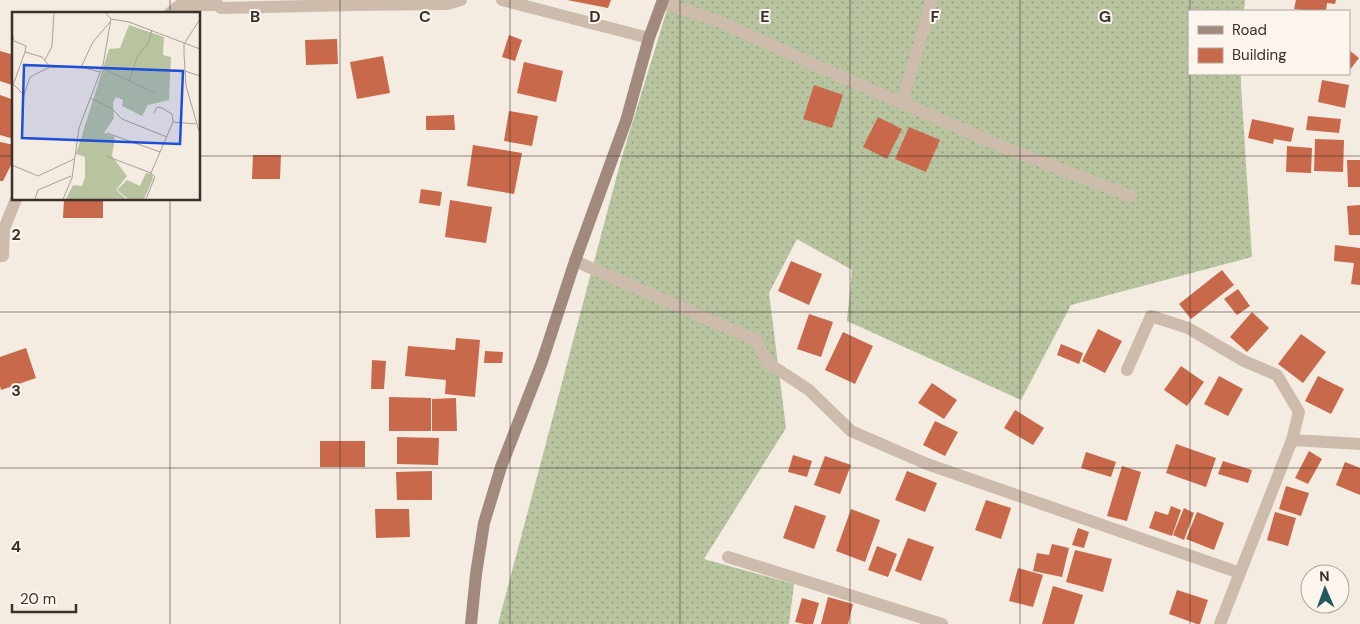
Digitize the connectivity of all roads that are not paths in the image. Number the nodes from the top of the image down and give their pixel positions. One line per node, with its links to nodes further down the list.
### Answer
1 (461, 0): 5 (street)
2 (502, 0): 7 (street)
3 (932, 0): 8 (street)
4 (662, 1): 7 (street); 8 (street)
5 (215, 2): 6 (street)
6 (171, 12)
7 (648, 38): 12 (street)
8 (902, 103): 9 (street)
9 (1131, 196)
10 (16, 200): 11 (street)
11 (0, 256)
12 (575, 261): 17 (street); 18 (street)
13 (1127, 370): 14 (street)
14 (1292, 440): 15 (street); 17 (street)
15 (1360, 444)
16 (728, 557): 19 (street)
17 (1240, 573): 20 (street)
18 (471, 624)
19 (942, 624)
20 (1220, 624)

